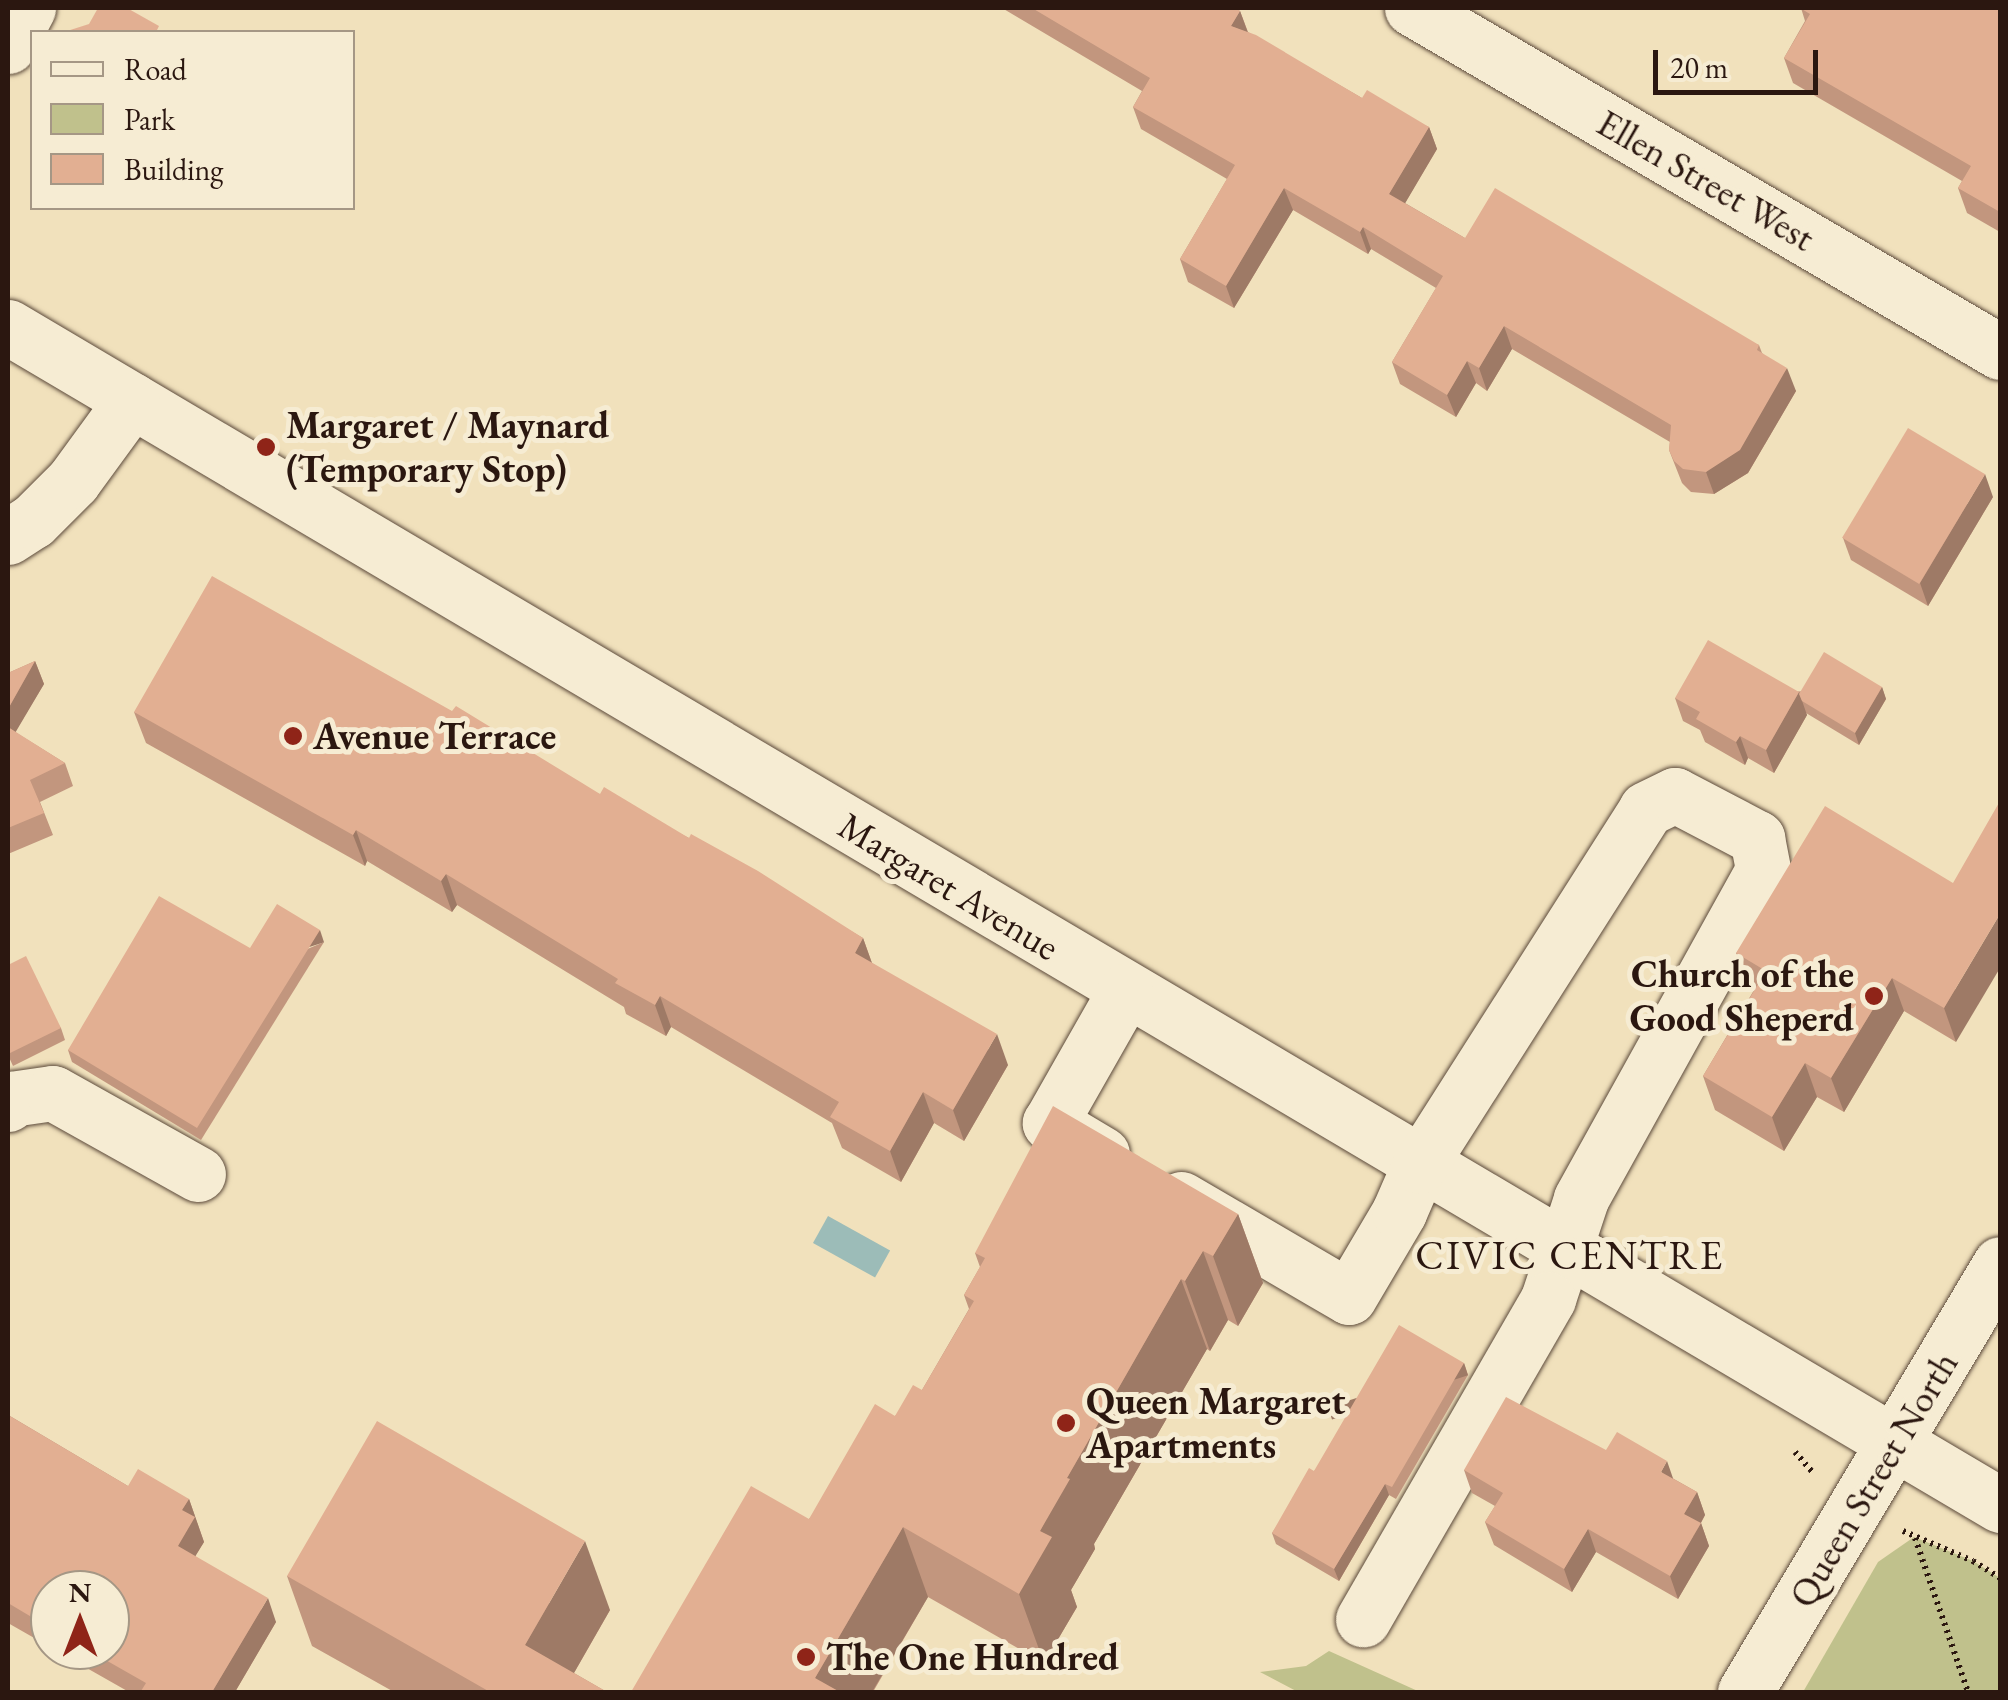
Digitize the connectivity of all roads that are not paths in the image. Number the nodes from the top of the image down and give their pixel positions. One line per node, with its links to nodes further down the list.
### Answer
1 (28, 8): 3 (street)
2 (1412, 8): 5 (street, Ellen Street West)
3 (8, 46)
4 (8, 327): 6 (street, Margaret Avenue)
5 (1999, 349)
6 (132, 400): 7 (street); 8 (street, Margaret Avenue)
7 (8, 537)
8 (1125, 991): 10 (street, Margaret Avenue); 10 (street)
9 (8, 1104): 11 (street)
10 (1420, 1166): 12 (street, Margaret Avenue); 12 (street)
11 (198, 1174)
12 (1562, 1247): 14 (street, Margaret Avenue); 16 (street)
13 (2000, 1264): 14 (street, Queen Street North)
14 (1892, 1444): 15 (street, Margaret Avenue); 17 (street, Queen Street North)
15 (2000, 1505)
16 (1363, 1618)
17 (1744, 1692)

